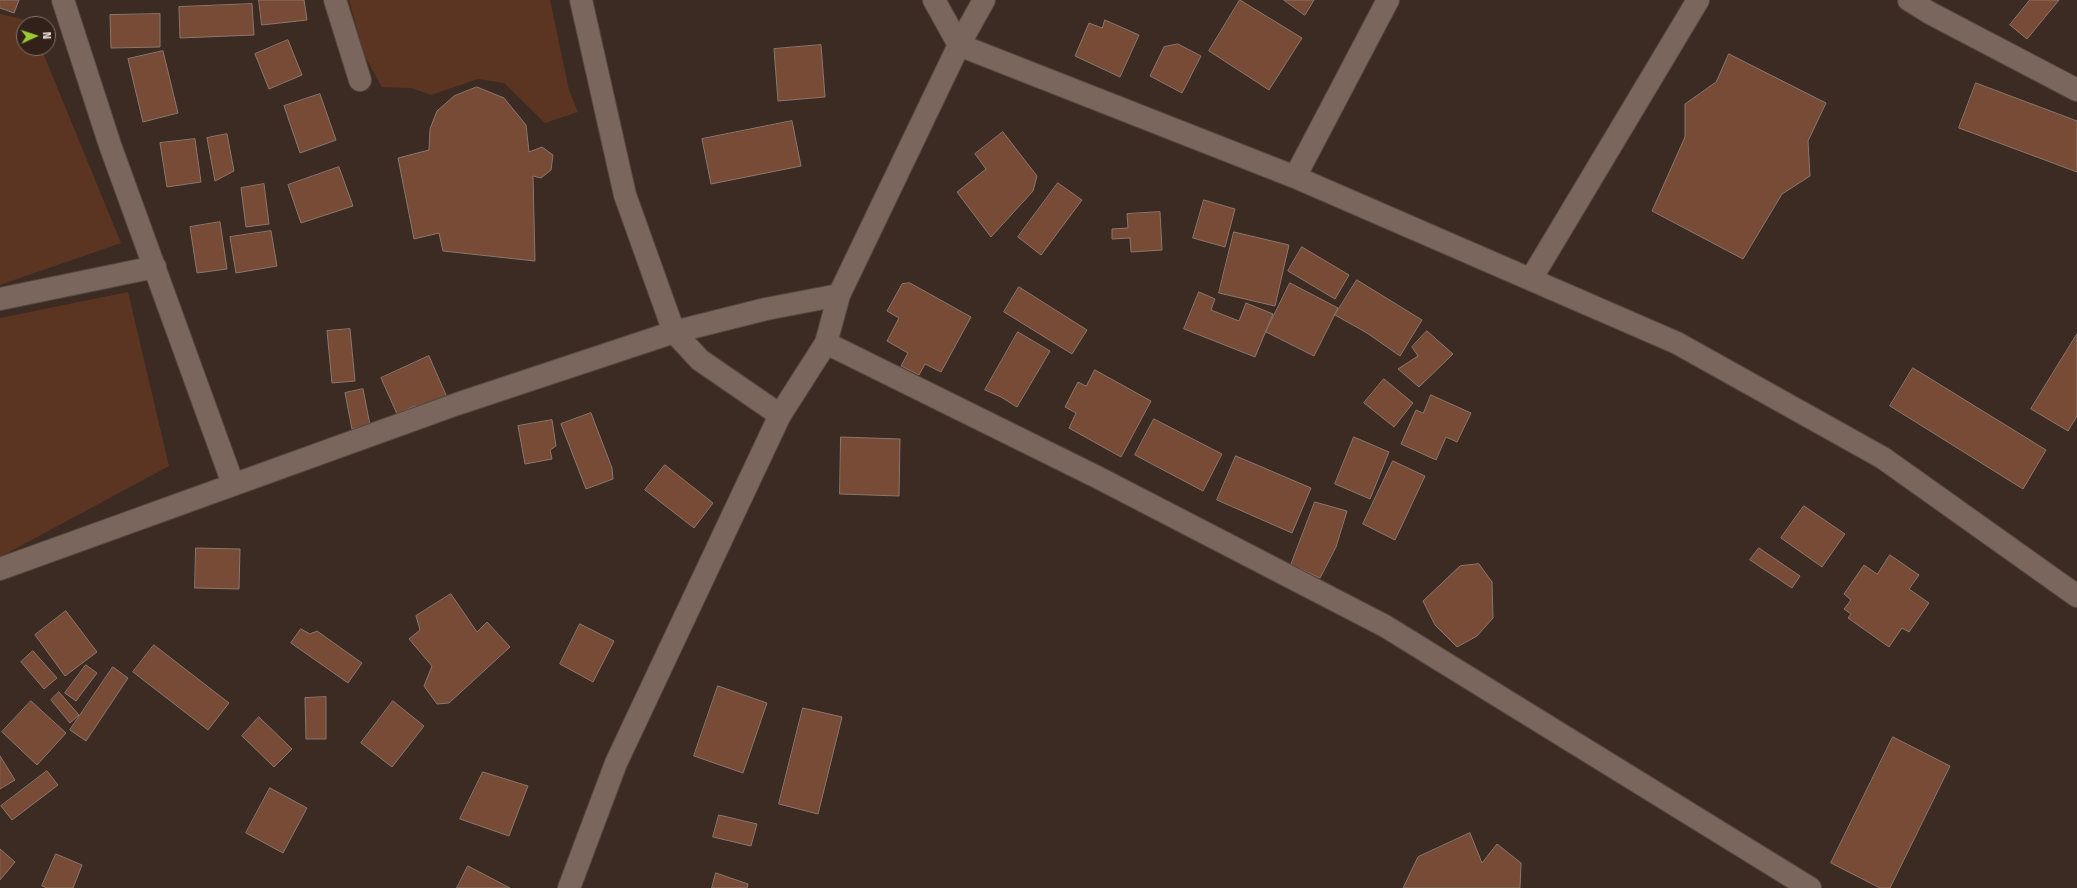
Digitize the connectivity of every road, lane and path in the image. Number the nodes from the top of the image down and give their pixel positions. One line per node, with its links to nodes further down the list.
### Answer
1 (64, 0): 13 (street)
2 (335, 0): 10 (street)
3 (581, 0): 17 (street)
4 (934, 0): 9 (street)
5 (984, 0): 9 (street)
6 (1388, 0): 12 (street)
7 (1698, 0): 14 (street)
8 (1909, 0): 11 (street)
9 (959, 45): 12 (street); 15 (street)
10 (360, 80)
11 (2077, 90)
12 (1295, 178): 14 (street)
13 (155, 267): 16 (street); 20 (street)
14 (1531, 279): 22 (street)
15 (839, 295): 17 (street); 18 (street)
16 (0, 299)
17 (674, 332): 19 (street); 20 (street)
18 (826, 343): 19 (street); 24 (street)
19 (780, 415): 23 (street)
20 (233, 484): 21 (street)
21 (0, 569)
22 (2077, 596)
23 (569, 888)
24 (1810, 888)

